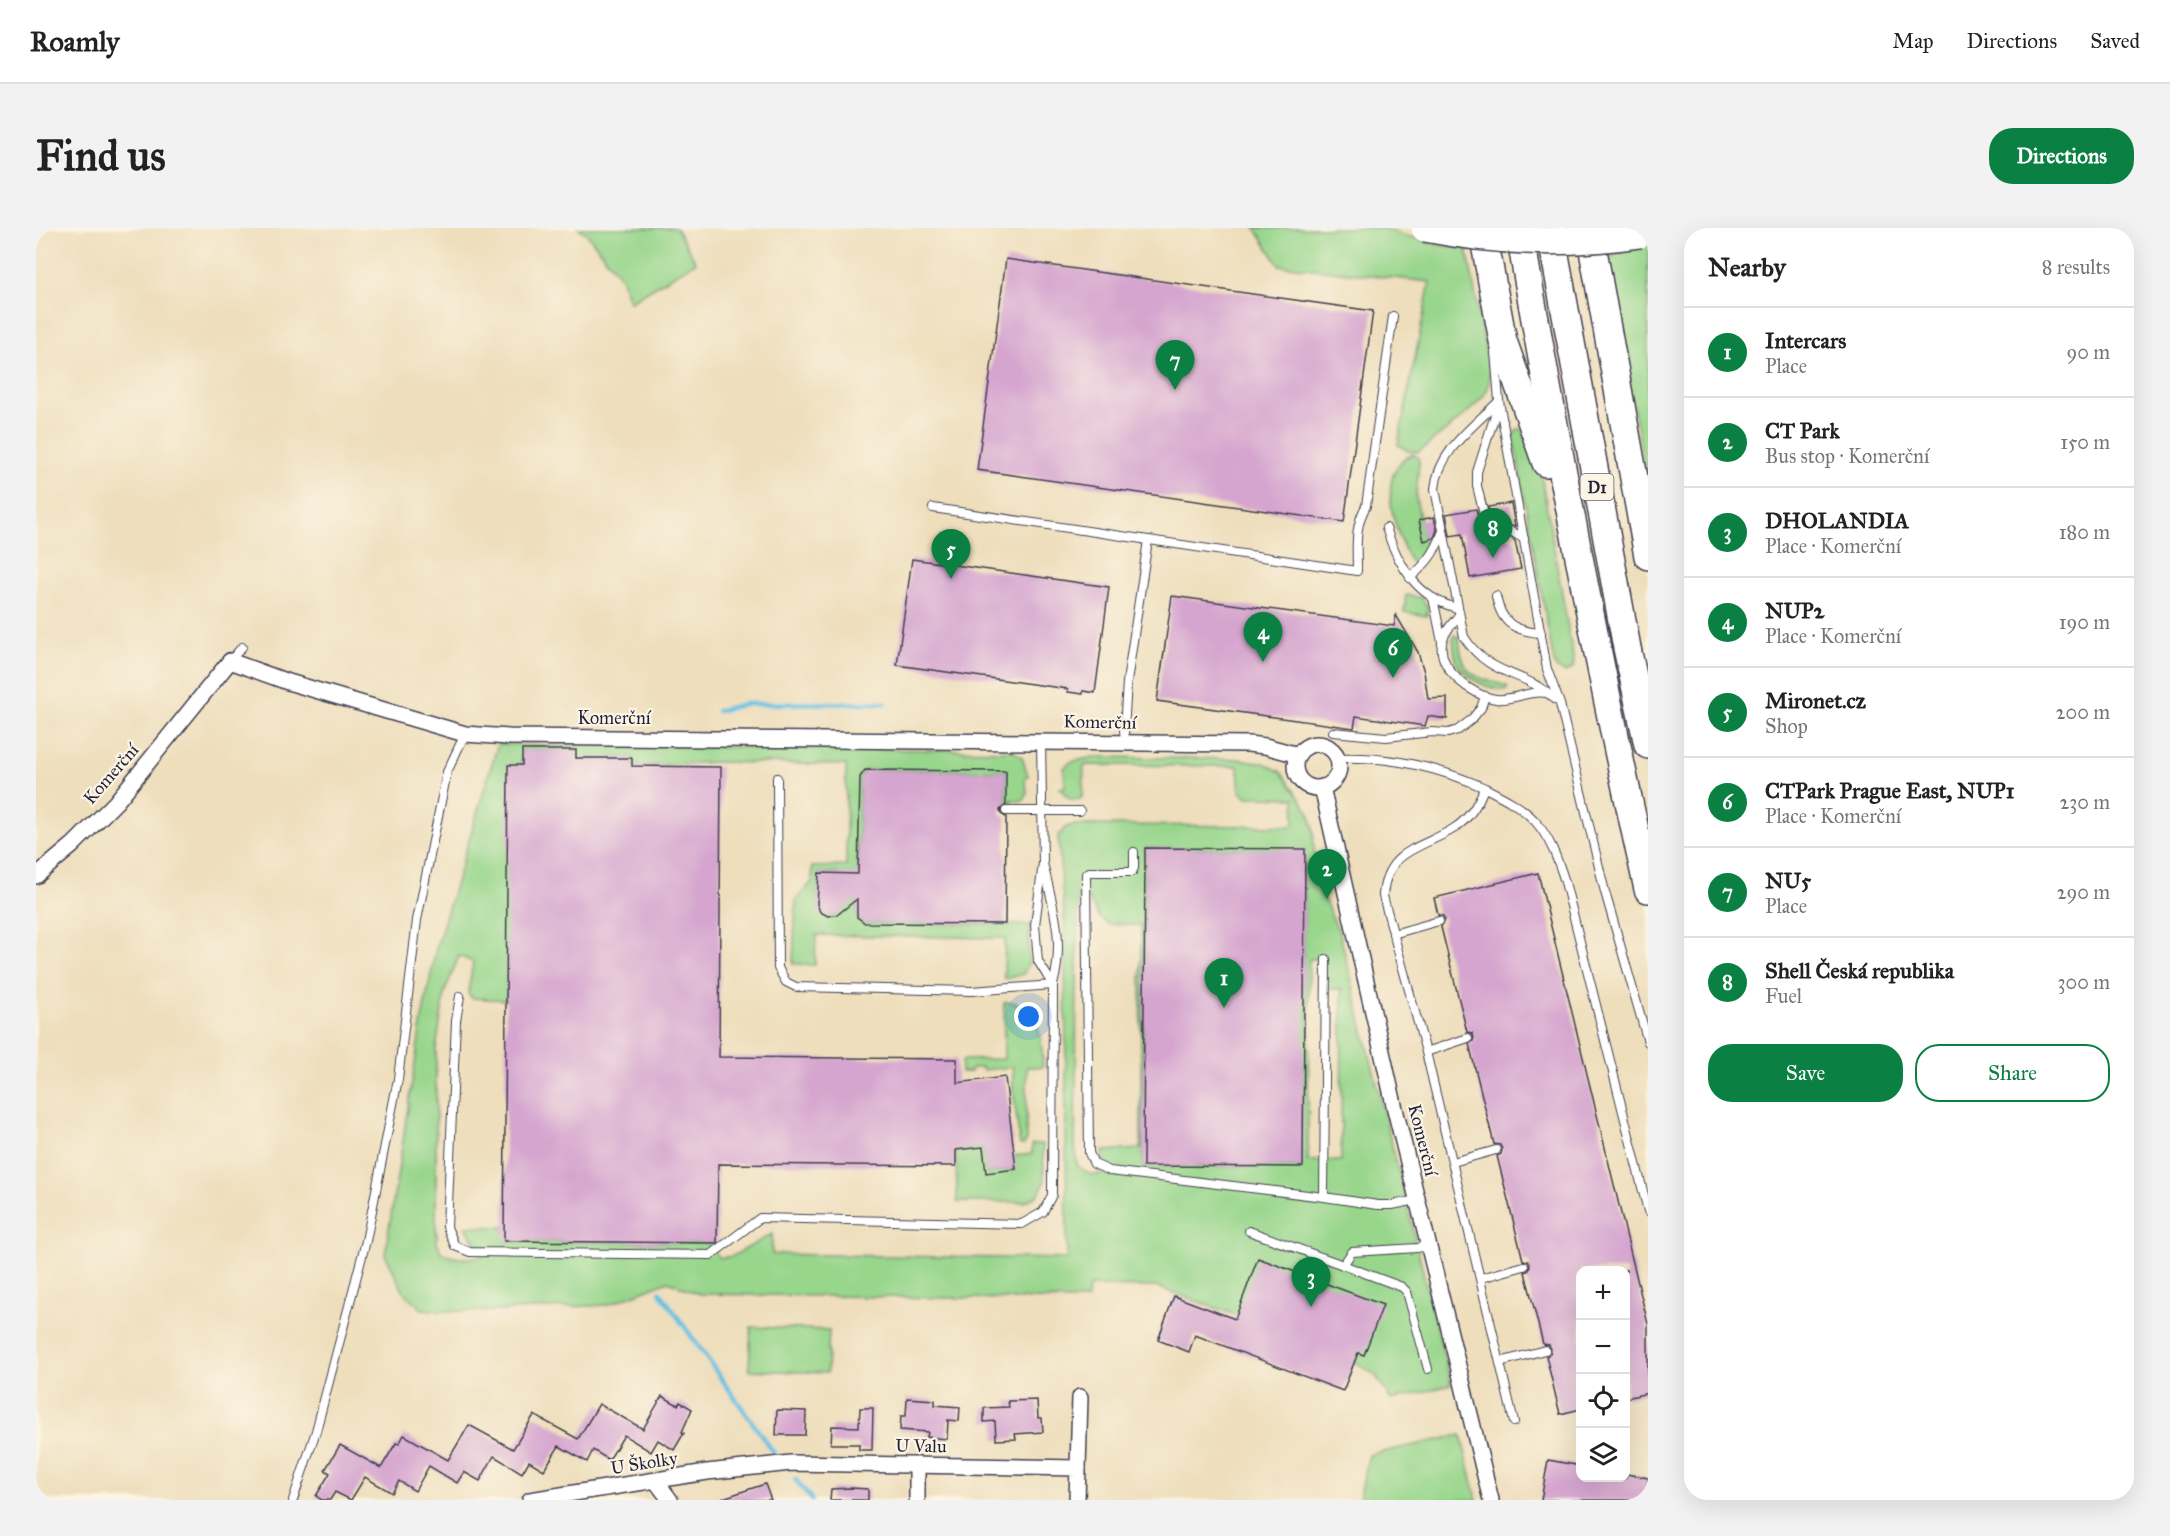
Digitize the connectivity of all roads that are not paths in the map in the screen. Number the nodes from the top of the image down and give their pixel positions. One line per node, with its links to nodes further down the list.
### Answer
1 (1424, 228): 6 (highway, bridge)
2 (1482, 228): 7 (highway)
3 (1518, 228): 16 (highway, D1)
4 (1550, 228): 32 (highway, D1)
5 (1589, 228): 15 (highway)
6 (1644, 233)
7 (1490, 273): 9 (lane); 16 (highway)
8 (1393, 316): 14 (lane)
9 (1499, 401): 12 (lane); 13 (lane); 13 (lane)
10 (933, 508): 14 (lane)
11 (1386, 528): 17 (lane)
12 (1443, 531): 17 (lane); 20 (lane)
13 (1524, 539): 21 (lane)
14 (1148, 540): 31 (lane)
15 (1648, 556)
16 (1579, 557): 44 (highway, D1)
17 (1410, 578): 19 (lane)
18 (1496, 596): 21 (lane)
19 (1433, 598): 20 (lane); 22 (lane)
20 (1458, 611): 22 (lane); 25 (lane)
21 (1541, 633): 27 (lane)
22 (1442, 642): 26 (lane)
23 (242, 647): 24 (lane)
24 (230, 661): 29 (street, Komerční); 43 (street, Komerční)
25 (1550, 694): 26 (lane); 27 (lane)
26 (1485, 696): 28 (lane)
27 (1560, 704): 51 (lane)
28 (1333, 732)
29 (465, 734): 30 (street, Komerční); 72 (lane)
30 (1041, 741): 31 (street, Komerční); 38 (lane)
31 (1125, 742): 33 (street, Komerční)
32 (1648, 745)
33 (1298, 755): 34 (street); 36 (street)
34 (1338, 758): 36 (street); 37 (lane)
35 (777, 778): 48 (lane)
36 (1322, 788): 56 (street, Komerční)
37 (1484, 788): 46 (lane); 57 (lane)
38 (1043, 810): 39 (lane); 40 (lane); 42 (lane)
39 (1006, 811)
40 (1080, 811)
41 (1134, 852): 55 (lane)
42 (1042, 863): 48 (lane); 48 (lane)
43 (36, 876)
44 (1648, 889)
45 (1439, 921): 46 (lane)
46 (1393, 934): 52 (lane)
47 (1326, 959): 55 (lane)
48 (1053, 985): 49 (lane)
49 (460, 996)
50 (1468, 1038): 52 (lane)
51 (1648, 1042)
52 (1426, 1052): 54 (lane)
53 (1496, 1150): 54 (lane)
54 (1453, 1162): 62 (lane)
55 (1324, 1197): 56 (lane)
56 (1417, 1200): 59 (street, Komerční)
57 (1648, 1211)
58 (1250, 1231): 60 (lane)
59 (1429, 1245): 60 (lane); 77 (street, Komerční)
60 (1343, 1264): 65 (lane)
61 (1524, 1266): 62 (lane)
62 (1481, 1278): 64 (lane)
63 (1545, 1350): 64 (lane)
64 (1500, 1362): 67 (lane)
65 (1428, 1369)
66 (1080, 1397): 70 (street)
67 (1514, 1422)
68 (764, 1465): 69 (street, U Valu); 71 (street, U Školky)
69 (917, 1465): 70 (street, U Valu); 75 (street)
70 (1078, 1468): 76 (street)
71 (656, 1481): 73 (street, U Školky); 74 (street)
72 (293, 1500)
73 (530, 1500)
74 (670, 1500)
75 (917, 1500)
76 (1077, 1500)
77 (1491, 1500)

